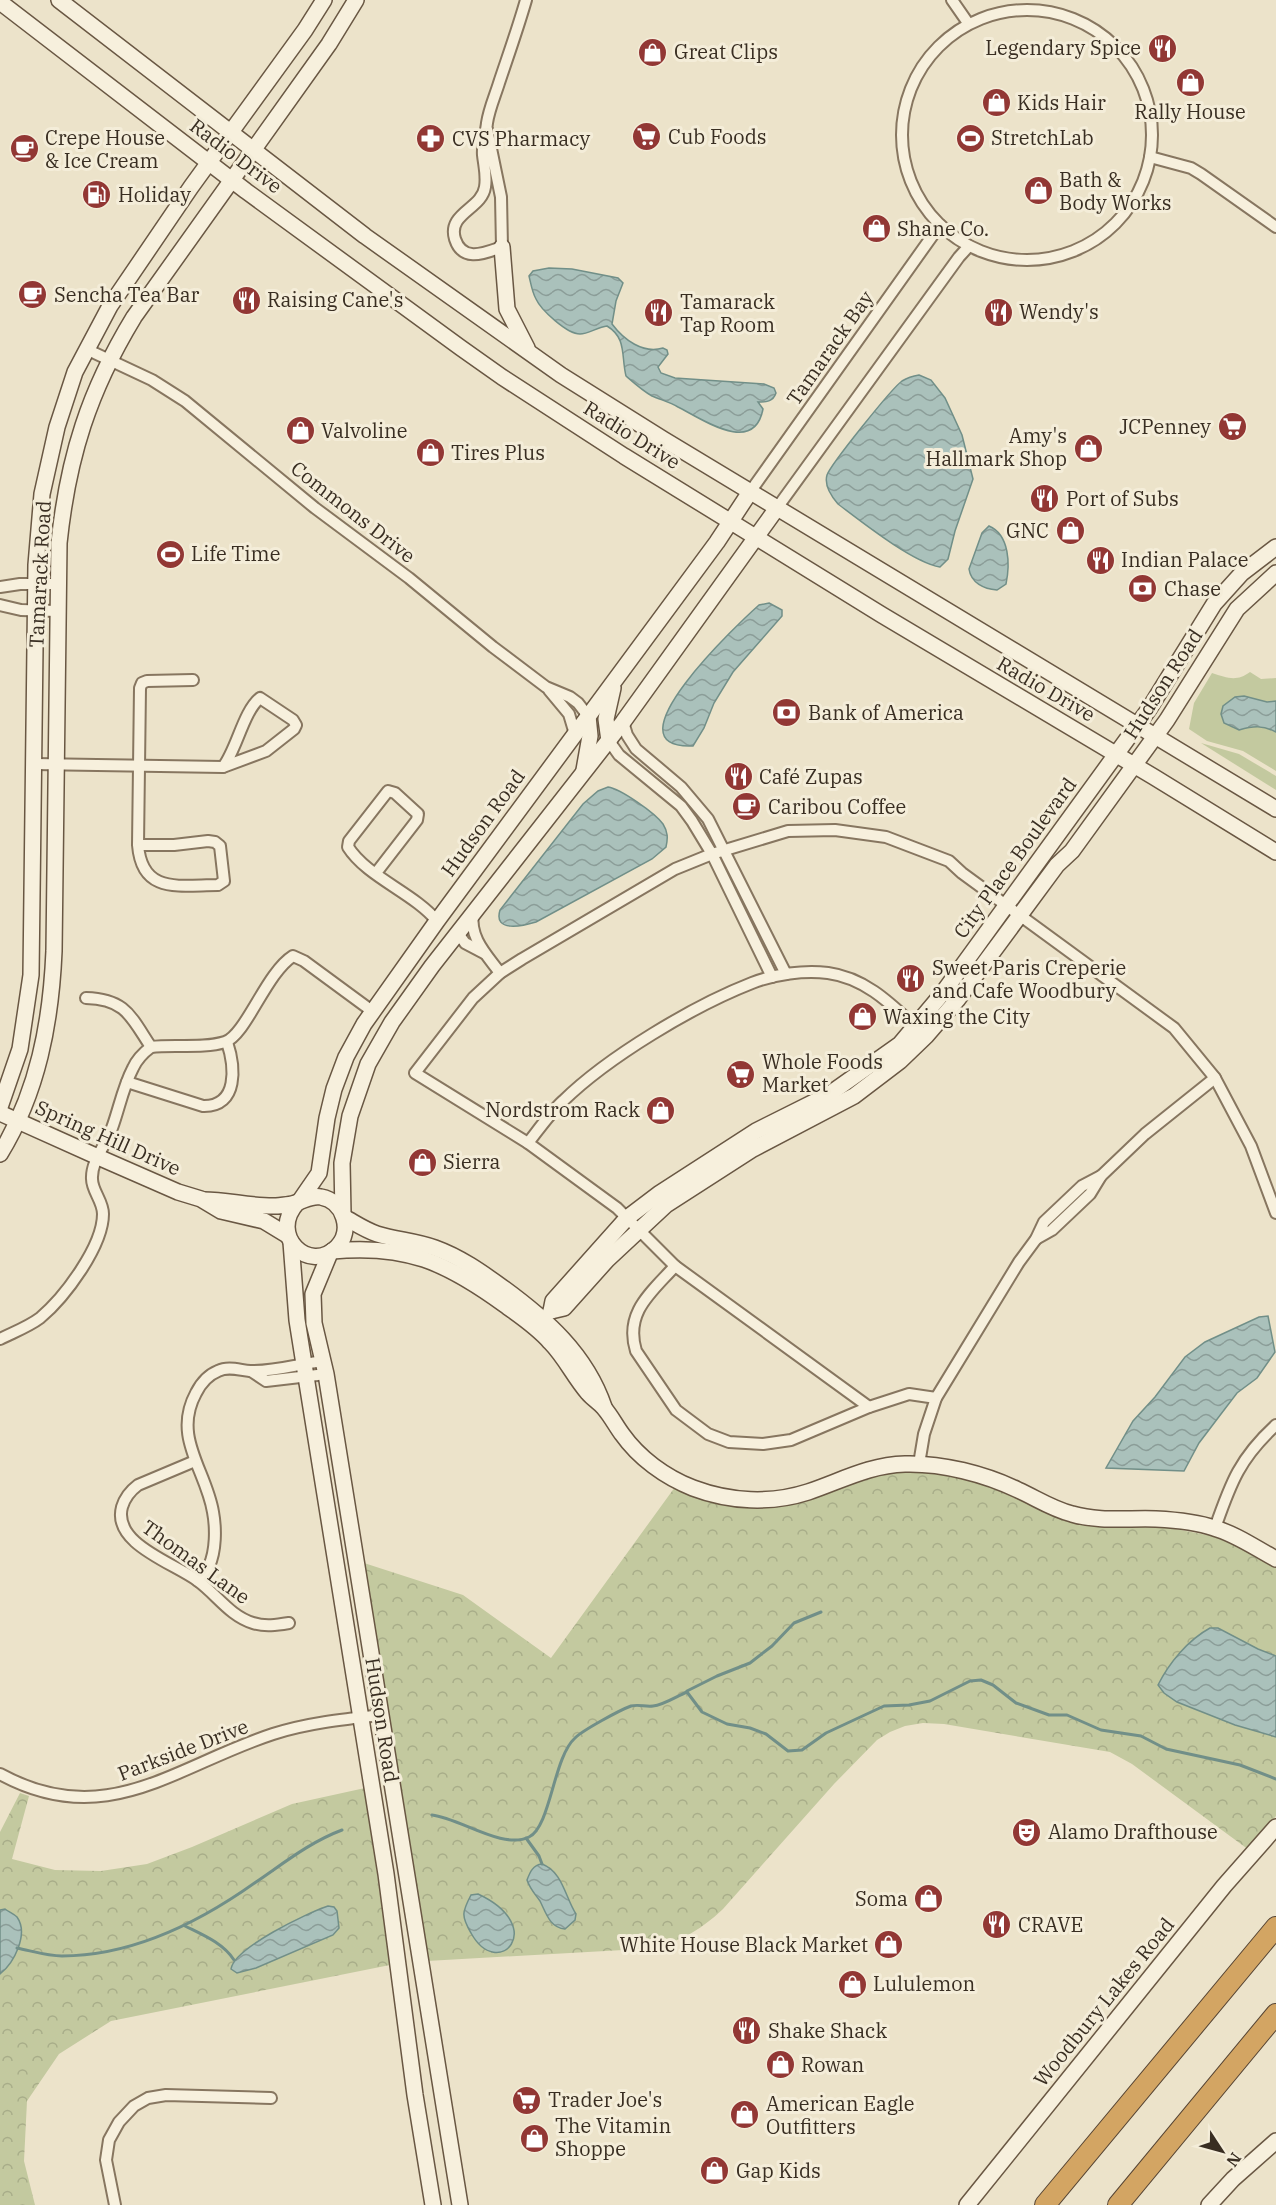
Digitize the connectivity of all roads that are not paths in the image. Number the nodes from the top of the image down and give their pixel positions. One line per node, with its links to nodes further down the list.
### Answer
1 (59, 0): 9 (street, Radio Drive)
2 (324, 0): 9 (street, Tamarack Road)
3 (356, 0): 10 (street, Tamarack Road)
4 (526, 0): 8 (street)
5 (952, 0): 7 (street)
6 (0, 2): 12 (street, Radio Drive)
7 (968, 23): 11 (street); 14 (street)
8 (487, 129): 17 (street); 17 (street)
9 (230, 132): 10 (street, Radio Drive); 12 (street, Tamarack Road)
10 (253, 150): 13 (street, Tamarack Road); 19 (street, Radio Drive)
11 (1150, 157): 15 (street); 16 (street)
12 (208, 162): 13 (street, Radio Drive); 18 (street, Tamarack Road)
13 (231, 179): 20 (street, Tamarack Road); 23 (street, Radio Drive)
14 (940, 225): 16 (street); 21 (street, Tamarack Bay)
15 (1276, 227)
16 (969, 246): 22 (street)
17 (502, 247): 19 (street)
18 (86, 349): 20 (street, Commons Drive); 27 (street, Tamarack Road)
19 (530, 354): 21 (street, Radio Drive)
20 (110, 360): 28 (street, Tamarack Road); 35 (street, Commons Drive)
21 (750, 492): 22 (street, Radio Drive); 23 (street, Hudson Road)
22 (777, 508): 24 (street); 38 (street, Radio Drive)
23 (730, 522): 24 (street, Radio Drive); 33 (street, Hudson Road)
24 (756, 538): 37 (street); 42 (street, Radio Drive)
25 (1276, 547): 38 (street, Hudson Road)
26 (1276, 573): 40 (street, Hudson Road)
27 (35, 583): 28 (street); 29 (street); 31 (street, Tamarack Road)
28 (57, 584): 32 (street, Tamarack Road)
29 (0, 588)
30 (0, 605): 31 (street)
31 (36, 610): 32 (street); 43 (street, Tamarack Road)
32 (57, 611): 44 (street, Tamarack Road)
33 (616, 679): 36 (street, Hudson Road); 41 (street)
34 (193, 680): 45 (street)
35 (546, 687): 36 (street, Commons Drive); 39 (street)
36 (588, 716): 39 (street, Hudson Road); 48 (street)
37 (623, 722): 41 (street); 51 (street)
38 (1138, 724): 40 (street, Radio Drive); 42 (street, Hudson Road)
39 (575, 734): 55 (street, Hudson Road)
40 (1156, 735): 46 (street, Hudson Road); 49 (street, Radio Drive)
41 (609, 741): 48 (street); 53 (street)
42 (1116, 754): 46 (street, Radio Drive); 56 (street, City Place Boulevard)
43 (34, 764): 44 (street); 73 (street, Tamarack Road)
44 (56, 765): 45 (street); 75 (street, Tamarack Road)
45 (139, 765): 47 (street); 50 (street)
46 (1135, 765): 52 (street, Radio Drive); 58 (street, City Place Boulevard)
47 (223, 767): 47 (street)
48 (583, 773): 57 (street)
49 (1276, 809)
50 (138, 845): 50 (street)
51 (724, 850): 53 (street); 56 (street); 64 (street)
52 (1276, 852)
53 (712, 854): 63 (street); 65 (street)
54 (376, 873): 54 (street); 59 (street)
55 (462, 887): 59 (street, Hudson Road); 60 (street)
56 (1007, 905): 58 (street); 68 (street, City Place Boulevard)
57 (473, 912): 60 (street); 61 (street)
58 (1020, 915): 68 (street, City Place Boulevard); 71 (street)
59 (437, 921): 62 (street); 67 (street, Hudson Road)
60 (458, 933): 61 (street); 62 (street)
61 (484, 953): 63 (street)
62 (432, 966): 82 (street)
63 (500, 974): 76 (street)
64 (786, 974): 65 (street); 68 (street)
65 (772, 977): 76 (street)
66 (86, 998): 70 (street)
67 (372, 1011): 69 (street); 80 (street, Hudson Road)
68 (921, 1032): 83 (street, City Place Boulevard); 84 (street, City Place Boulevard)
69 (227, 1042): 70 (street); 72 (street)
70 (151, 1047): 72 (street)
71 (1215, 1078): 81 (street); 92 (street)
72 (127, 1082): 78 (street)
73 (0, 1107)
74 (0, 1113): 75 (street, Spring Hill Drive)
75 (17, 1121): 77 (street, Tamarack Road); 78 (street, Spring Hill Drive)
76 (528, 1143): 83 (street)
77 (0, 1154)
78 (98, 1157): 79 (street, Spring Hill Drive); 89 (street)
79 (201, 1199): 80 (street, Spring Hill Drive); 85 (street, Spring Hill Drive)
80 (298, 1202): 82 (street); 85 (street)
81 (1276, 1213)
82 (344, 1215): 86 (street); 88 (street)
83 (627, 1218): 84 (street); 88 (street, City Place Boulevard)
84 (638, 1230): 87 (street); 88 (street, City Place Boulevard)
85 (289, 1239): 86 (street); 91 (street, Hudson Road)
86 (331, 1252): 88 (street); 90 (street, Hudson Road)
87 (675, 1266): 93 (street); 93 (street)
88 (544, 1320): 96 (street)
89 (0, 1339)
90 (324, 1367): 91 (street); 101 (street, Hudson Road)
91 (305, 1371): 95 (street); 102 (street, Hudson Road)
92 (936, 1398): 93 (street); 96 (street)
93 (868, 1407)
94 (1276, 1425): 97 (street)
95 (195, 1461): 99 (street); 99 (street, Thomas Lane)
96 (919, 1464): 97 (street)
97 (1215, 1528): 98 (street)
98 (1276, 1559)
99 (198, 1581): 100 (street, Thomas Lane)
100 (289, 1623)
101 (381, 1715): 102 (street, Parkside Drive); 113 (street, Hudson Road)
102 (361, 1717): 103 (street, Parkside Drive); 112 (street, Hudson Road)
103 (0, 1774)
104 (1276, 1827): 114 (street, Woodbury Lakes Road)
105 (1273, 1930): 115 (highway)
106 (1276, 2014): 108 (highway)
107 (1276, 2023): 108 (highway)
108 (1232, 2067): 116 (highway)
109 (271, 2098): 111 (street)
110 (1276, 2141): 117 (street)
111 (115, 2205)
112 (433, 2205)
113 (460, 2205)
114 (968, 2205)
115 (1045, 2205)
116 (1118, 2205)
117 (1209, 2205)

